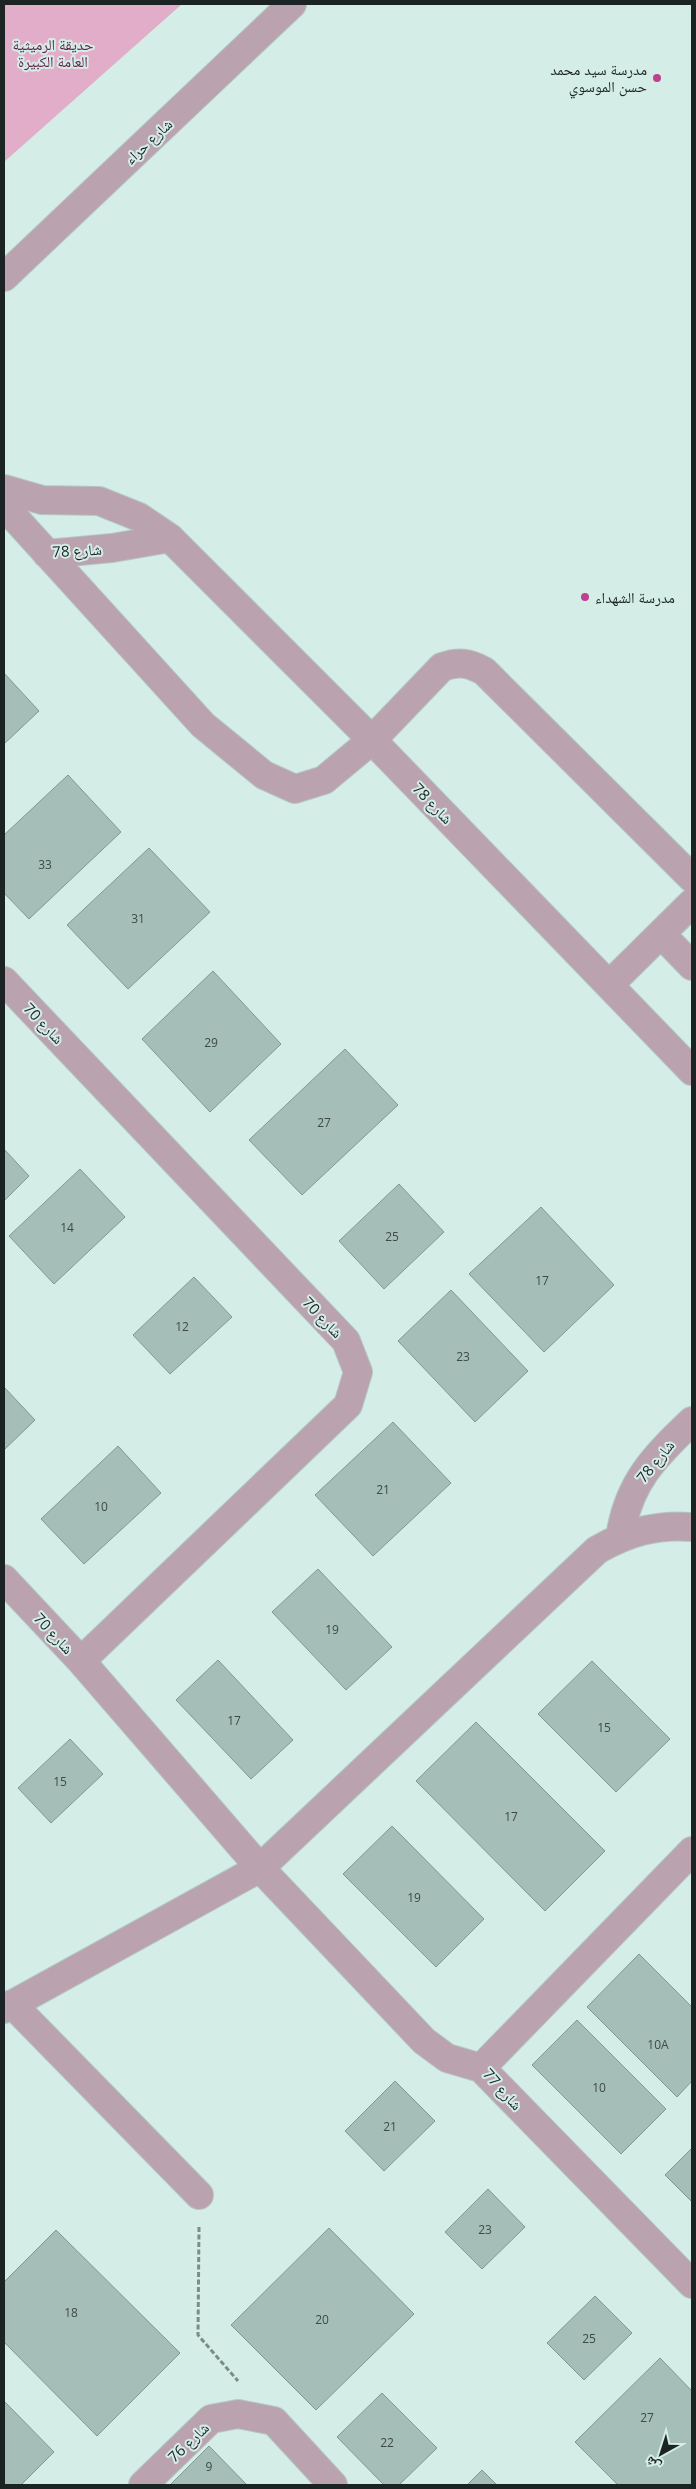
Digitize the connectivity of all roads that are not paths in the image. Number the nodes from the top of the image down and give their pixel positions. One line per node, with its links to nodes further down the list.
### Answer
1 (292, 4): 2 (street, شارع حراء)
2 (4, 277)
3 (4, 489): 5 (street, شارع 78)
4 (4, 506): 6 (street, شارع 78)
5 (170, 538): 6 (street, شارع 78); 7 (street, شارع 78)
6 (47, 554): 7 (street)
7 (372, 740): 8 (street); 13 (street, شارع 78)
8 (692, 878)
9 (692, 903): 10 (street)
10 (661, 934): 11 (street); 13 (street)
11 (692, 966)
12 (4, 980): 19 (street, شارع 70)
13 (609, 985): 14 (street, شارع 78)
14 (692, 1071)
15 (692, 1421): 17 (street, شارع 78)
16 (692, 1527): 17 (street)
17 (620, 1537): 21 (street)
18 (4, 1579): 19 (street, شارع 70)
19 (81, 1661): 21 (street)
20 (692, 1851): 23 (street, شارع 77)
21 (260, 1868): 22 (street); 23 (street)
22 (8, 2007): 24 (street)
23 (480, 2068): 25 (street, شارع 77)
24 (199, 2195)
25 (692, 2284)
26 (143, 2485): 27 (street, شارع 76)
27 (333, 2485)

